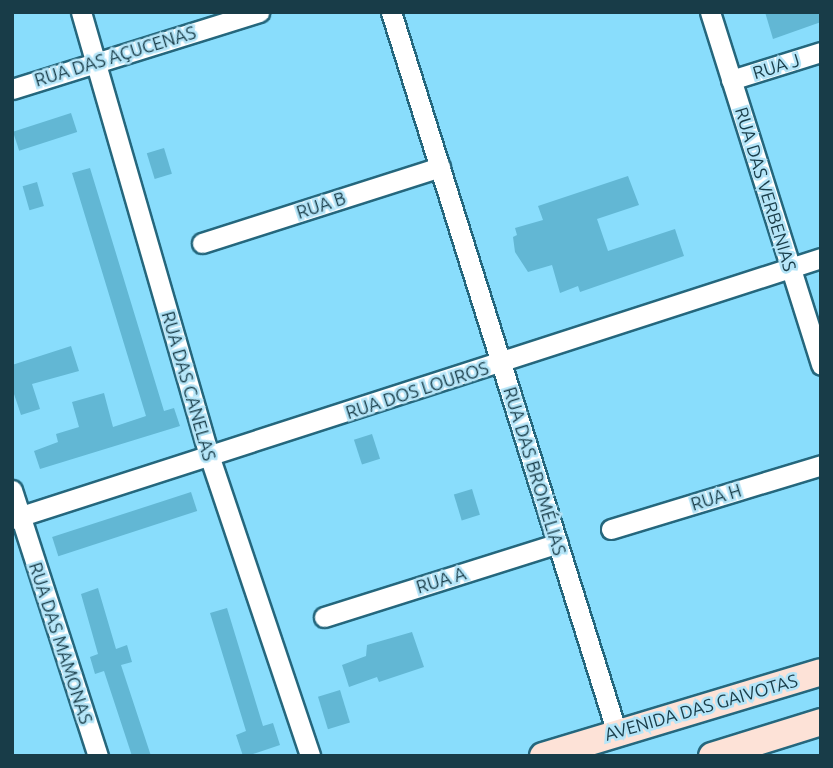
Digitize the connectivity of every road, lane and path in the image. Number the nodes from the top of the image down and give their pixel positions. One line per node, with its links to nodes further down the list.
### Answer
1 (81, 12): 6 (street, RUA DAS CANELAS)
2 (259, 12): 6 (street, RUA DAS AÇUCENAS)
3 (391, 12): 9 (street, RUA DAS BROMÉLIAS)
4 (710, 12): 7 (street, RUA DAS VERBENIAS)
5 (821, 52): 7 (street, RUA J)
6 (95, 60): 8 (street, RUA DAS AÇUCENAS); 15 (street, RUA DAS CANELAS)
7 (731, 80): 12 (street, RUA DAS VERBENIAS)
8 (12, 89)
9 (440, 167): 10 (street, RUA B); 13 (street, RUA DAS BROMÉLIAS)
10 (202, 243)
11 (821, 257): 12 (street, RUA DOS LOUROS)
12 (790, 267): 13 (street, RUA DOS LOUROS); 14 (street, RUA DAS VERBENIAS)
13 (501, 363): 15 (street, RUA DOS LOUROS); 20 (street, RUA DAS BROMÉLIAS)
14 (821, 365)
15 (210, 458): 18 (street, RUA DOS LOUROS); 26 (street, RUA DAS CANELAS)
16 (821, 465): 19 (street, RUA H)
17 (12, 490): 18 (street, RUA DAS MAMONAS)
18 (16, 518): 25 (street, RUA DAS MAMONAS)
19 (611, 529)
20 (558, 543): 21 (street, RUA A); 24 (street, RUA DAS BROMÉLIAS)
21 (324, 617)
22 (821, 672): 24 (street, AVENIDA DAS GAIVOTAS)
23 (821, 722): 28 (street)
24 (616, 730): 27 (street, AVENIDA DAS GAIVOTAS)
25 (98, 756)
26 (310, 756)
27 (542, 756)
28 (712, 756)

